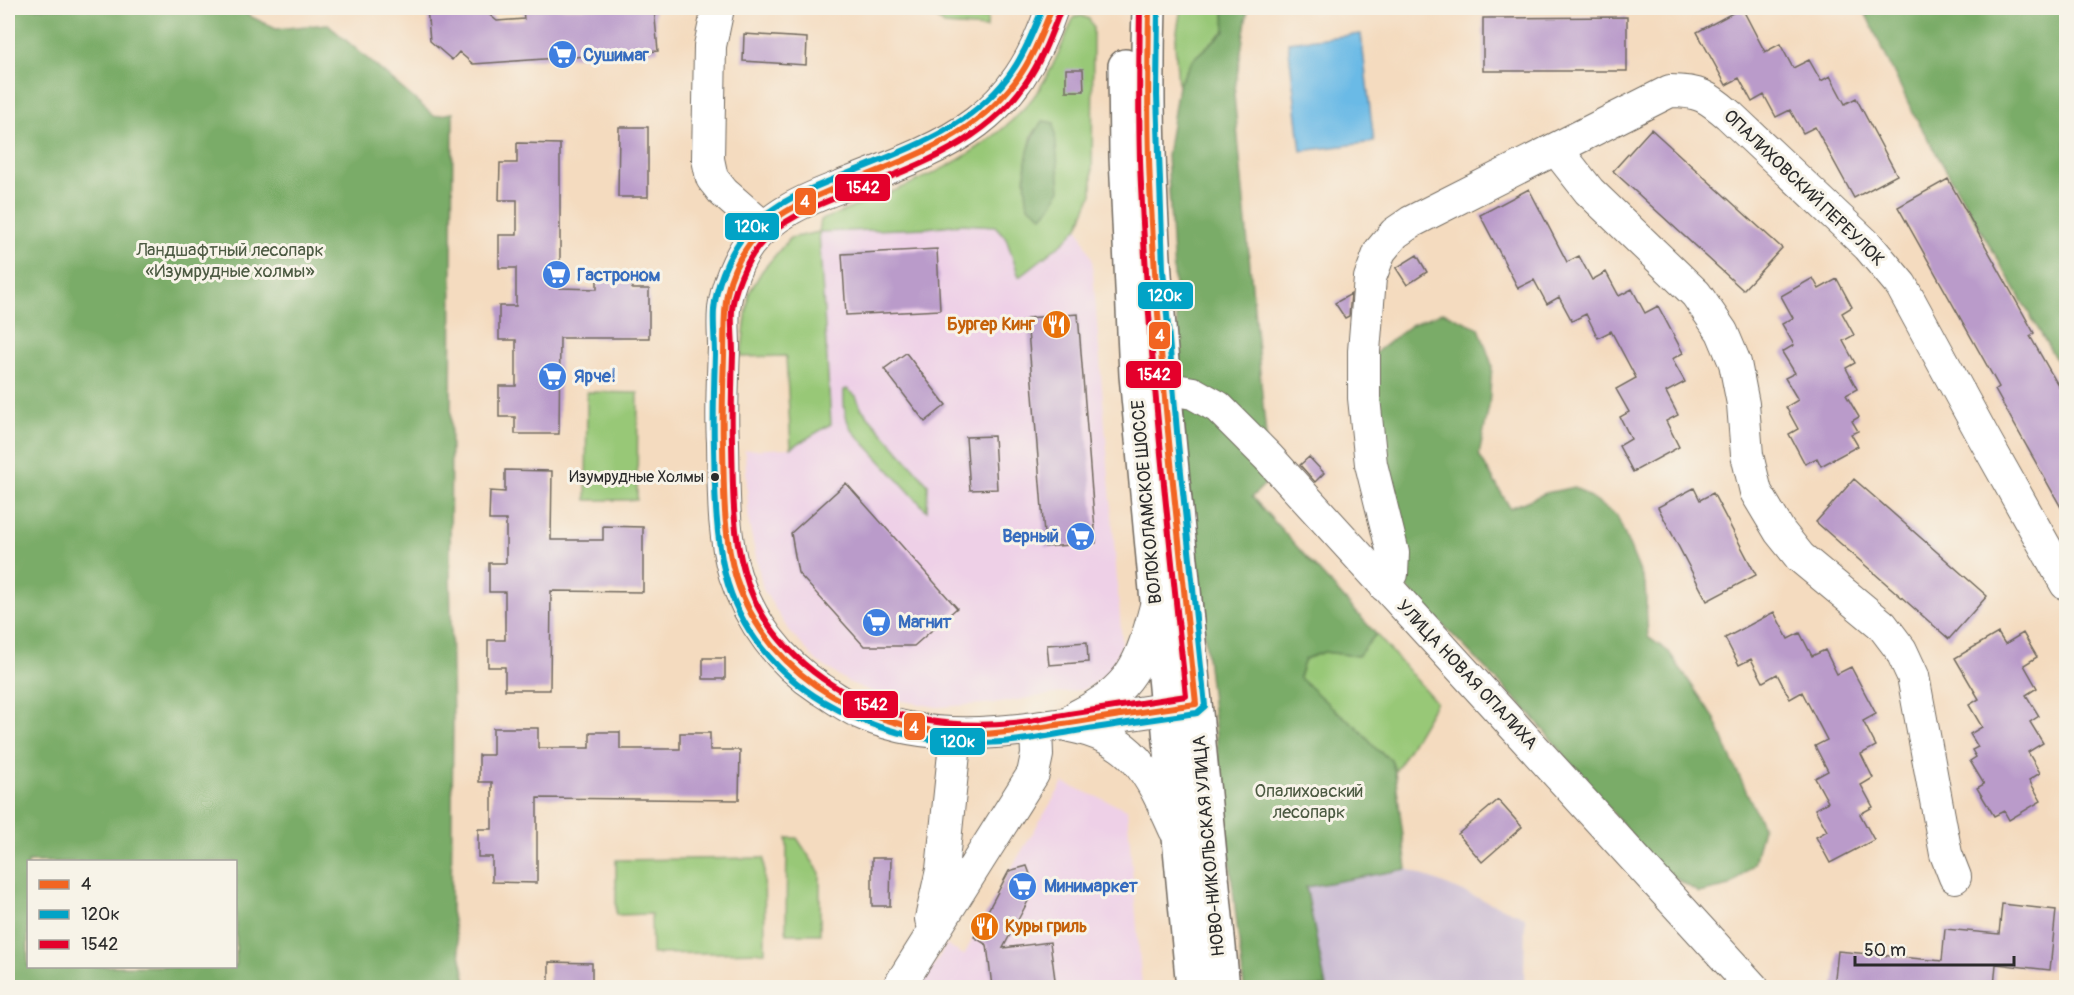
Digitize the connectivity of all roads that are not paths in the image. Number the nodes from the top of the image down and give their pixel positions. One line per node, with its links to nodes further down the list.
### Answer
1 (718, 8): 6 (street)
2 (1052, 8): 6 (street)
3 (1127, 8): 10 (main road, ВОЛОКОЛАМСКОЕ ШОССЕ)
4 (1149, 8): 7 (main road, ВОЛОКОЛАМСКОЕ ШОССЕ)
5 (1556, 149): 8 (street, ОПАЛИХОВСКИЙ ПЕРЕУЛОК); 9 (street, ОПАЛИХОВСКИЙ ПЕРЕУЛОК); 15 (street)
6 (764, 228): 13 (street)
7 (1164, 388): 9 (street, УЛИЦА НОВАЯ ОПАЛИХА); 11 (main road, ВОЛОКОЛАМСКОЕ ШОССЕ)
8 (2067, 584)
9 (1385, 586): 20 (street, УЛИЦА НОВАЯ ОПАЛИХА)
10 (1156, 605): 11 (main road, ВОЛОКОЛАМСКОЕ ШОССЕ); 12 (street)
11 (1181, 706): 12 (street); 14 (main road, НОВО-НИКОЛЬСКАЯ УЛИЦА); 19 (main road, НОВО-НИКОЛЬСКАЯ УЛИЦА)
12 (1048, 727): 13 (street); 14 (street); 16 (street)
13 (956, 734): 16 (street)
14 (1178, 836): 18 (main road, НОВО-НИКОЛЬСКАЯ УЛИЦА)
15 (1955, 877)
16 (923, 946): 17 (street)
17 (898, 987)
18 (1193, 987)
19 (1223, 987)
20 (1753, 987)

